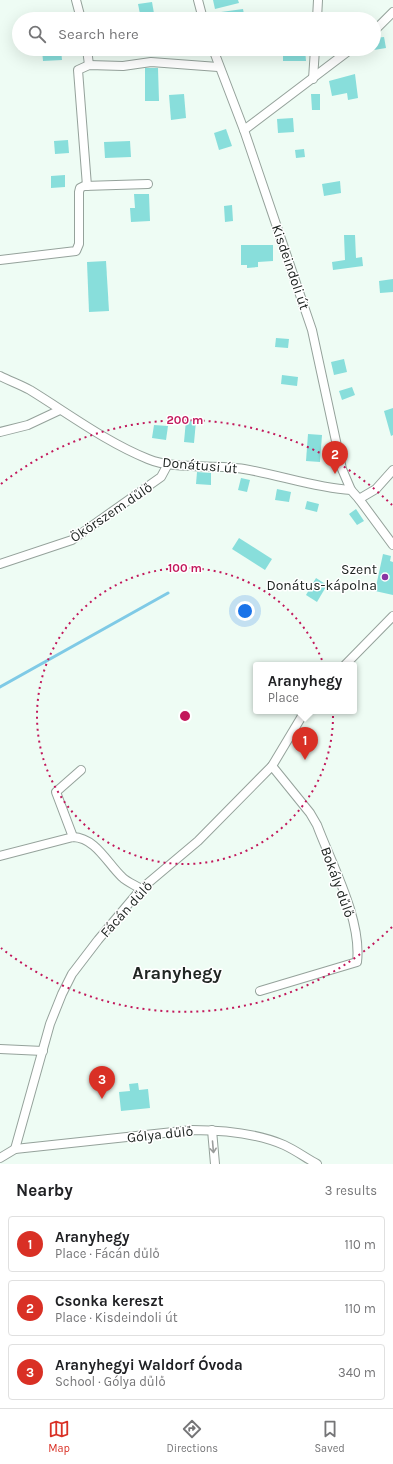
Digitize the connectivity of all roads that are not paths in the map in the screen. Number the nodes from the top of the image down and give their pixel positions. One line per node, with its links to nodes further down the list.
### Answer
1 (76, 0): 4 (street)
2 (198, 0): 5 (street)
3 (318, 0): 6 (street)
4 (80, 12)
5 (201, 12)
6 (317, 12)
7 (393, 12): 8 (street)
8 (381, 23)
9 (87, 56): 13 (street)
10 (215, 56): 14 (street, Kisdeindoli út)
11 (315, 56): 15 (street)
12 (342, 56): 15 (street)
13 (89, 65): 14 (street); 18 (street)
14 (218, 67): 16 (street, Kisdeindoli út)
15 (313, 79): 16 (street)
16 (244, 130): 25 (street, Kisdeindoli út)
17 (148, 184): 18 (street)
18 (87, 186): 19 (street)
19 (0, 260)
20 (0, 376): 21 (street, Donátusi út)
21 (60, 410): 22 (street); 23 (street, Donátusi út)
22 (0, 432)
23 (168, 464): 25 (street, Donátusi út); 28 (street, Ökörszem dűlő)
24 (393, 470): 26 (street)
25 (351, 490): 26 (street)
26 (359, 499): 27 (street)
27 (393, 545)
28 (0, 564)
29 (393, 616): 30 (street)
30 (348, 662)
31 (303, 714): 32 (street, Fácán dűlő)
32 (272, 766): 36 (street, Fácán dűlő); 37 (street, Bokály dűlő)
33 (81, 770): 34 (street)
34 (73, 837): 35 (street); 36 (street)
35 (0, 856)
36 (140, 889): 39 (street, Fácán dűlő)
37 (260, 991)
38 (0, 1049): 39 (street)
39 (43, 1051): 41 (street, Fácán dűlő)
40 (212, 1130): 41 (street, Gólya dűlő); 43 (street, one-way to 43); 44 (street, Gólya dűlő)
41 (15, 1149): 42 (street, Gólya dűlő)
42 (0, 1158)
43 (215, 1164)
44 (317, 1164)

